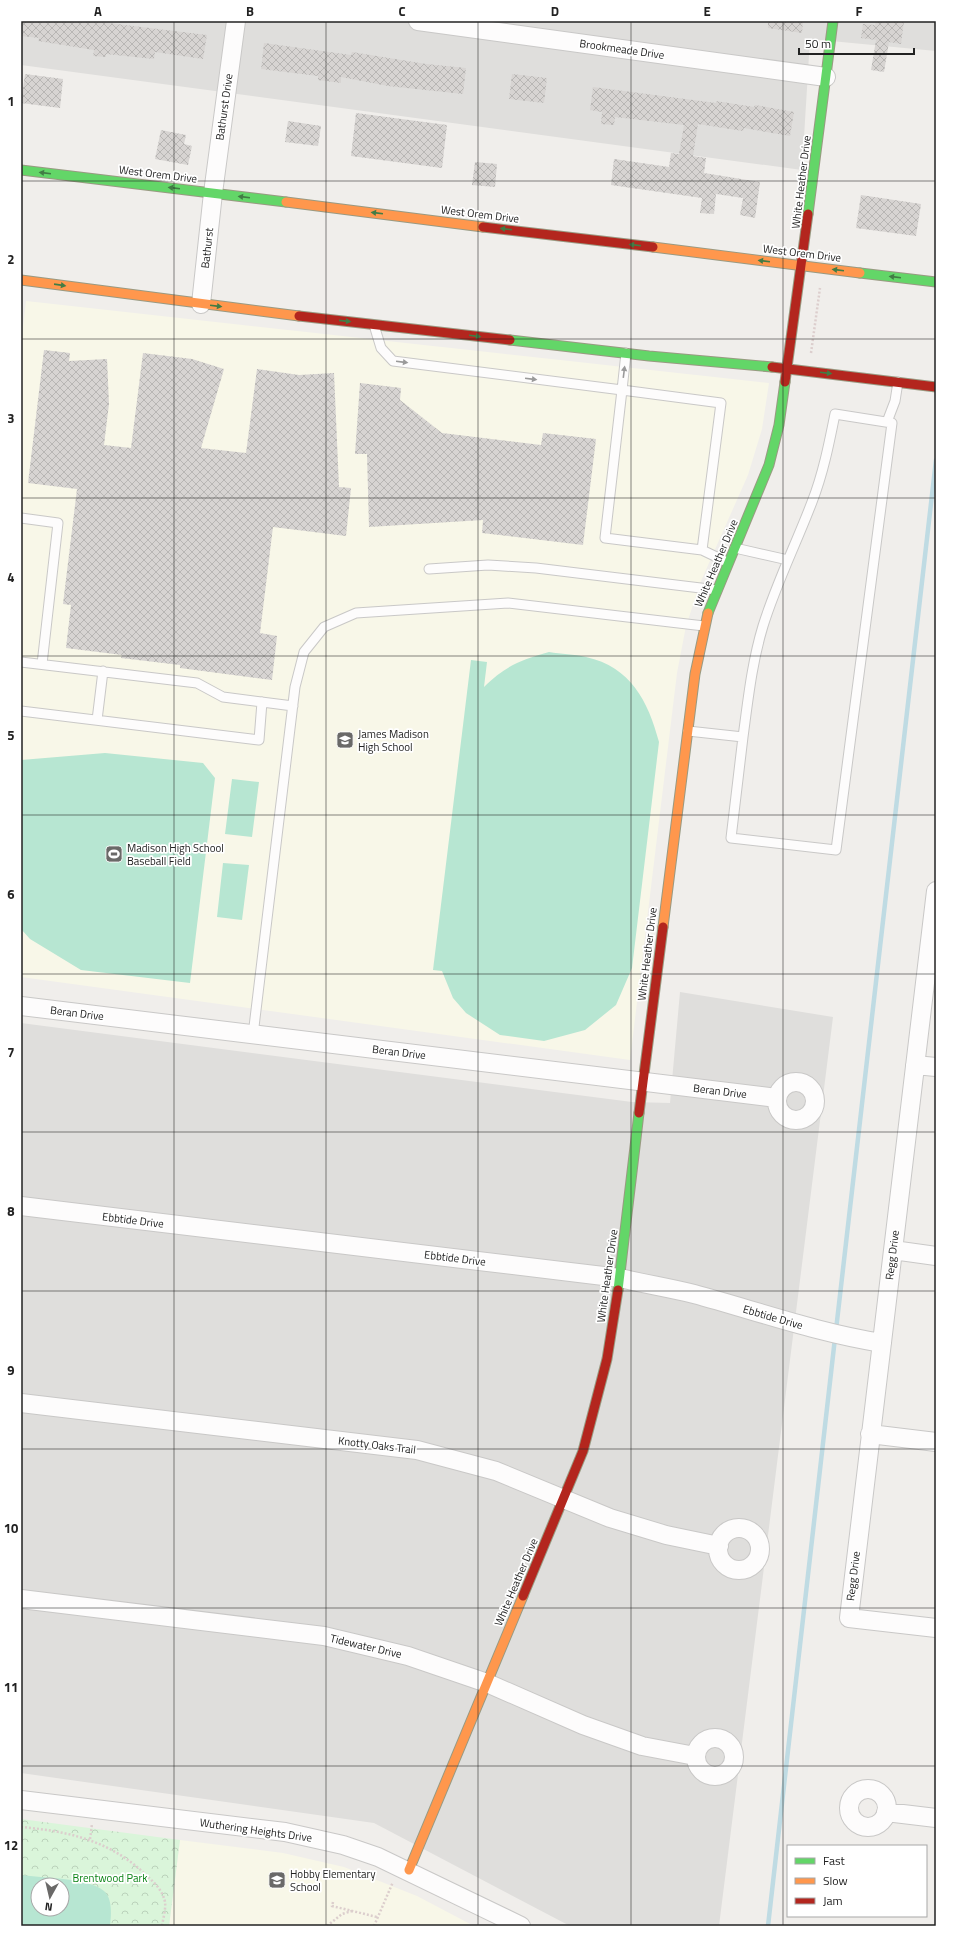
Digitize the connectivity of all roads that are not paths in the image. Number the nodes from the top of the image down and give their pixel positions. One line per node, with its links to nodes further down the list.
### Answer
1 (236, 21): 6 (street, Bathurst Drive)
2 (418, 21): 4 (street, Brookmeade Drive)
3 (833, 21): 4 (street, White Heather Drive)
4 (826, 77): 7 (street, White Heather Drive)
5 (22, 173): 6 (street, West Orem Drive, one-way to 5)
6 (213, 193): 7 (street, West Orem Drive, one-way to 6); 10 (street, Bathurst)
7 (802, 266): 9 (street, West Orem Drive, one-way to 7); 13 (street, White Heather Drive)
8 (21, 280): 10 (street, one-way to 10)
9 (936, 282)
10 (201, 304): 11 (street, one-way to 11)
11 (373, 324): 12 (street, one-way to 12); 16 (lane, one-way to 16)
12 (626, 353): 13 (street); 16 (lane, one-way to 12)
13 (787, 368): 14 (street, one-way to 14); 19 (street, White Heather Drive)
14 (898, 382): 15 (street); 17 (lane)
15 (936, 387)
16 (622, 390): 20 (lane); 20 (lane)
17 (887, 422): 21 (lane); 34 (lane)
18 (21, 518): 27 (lane)
19 (735, 548): 21 (lane); 22 (street, White Heather Drive)
20 (702, 550): 22 (lane)
21 (788, 560): 34 (lane)
22 (728, 562): 24 (street, White Heather Drive)
23 (429, 569): 24 (lane)
24 (716, 590): 25 (street, White Heather Drive)
25 (704, 626): 30 (lane); 33 (street, White Heather Drive)
26 (21, 662): 27 (lane)
27 (42, 664): 28 (lane)
28 (103, 672): 29 (lane); 32 (lane)
29 (262, 702): 30 (lane); 32 (lane)
30 (293, 706): 37 (lane)
31 (21, 711): 32 (lane)
32 (97, 720)
33 (688, 731): 34 (lane); 40 (street, White Heather Drive)
34 (743, 737)
35 (936, 891): 38 (street, Regg Drive)
36 (21, 1006): 37 (street, Beran Drive)
37 (253, 1035): 40 (street, Beran Drive)
38 (915, 1065): 39 (street); 43 (street, Regg Drive)
39 (936, 1067)
40 (643, 1081): 41 (street, Beran Drive); 45 (street, White Heather Drive)
41 (777, 1098)
42 (21, 1206): 45 (street, Ebbtide Drive)
43 (893, 1250): 44 (street); 46 (street, Regg Drive)
44 (936, 1256)
45 (620, 1278): 46 (street, Ebbtide Drive); 50 (street, White Heather Drive)
46 (882, 1343): 48 (street, Regg Drive)
47 (21, 1403): 50 (street, Knotty Oaks Trail)
48 (870, 1434): 49 (street); 53 (street, Regg Drive)
49 (936, 1442)
50 (563, 1500): 51 (street, Knotty Oaks Trail); 54 (street, White Heather Drive)
51 (719, 1546)
52 (21, 1599): 54 (street, Tidewater Drive)
53 (936, 1628)
54 (487, 1683): 55 (street, Tidewater Drive); 59 (street, White Heather Drive)
55 (695, 1756)
56 (21, 1800): 59 (street, Wuthering Heights Drive)
57 (886, 1812): 58 (street)
58 (936, 1818)
59 (405, 1869): 60 (street, Wuthering Heights Drive)
60 (521, 1926)

